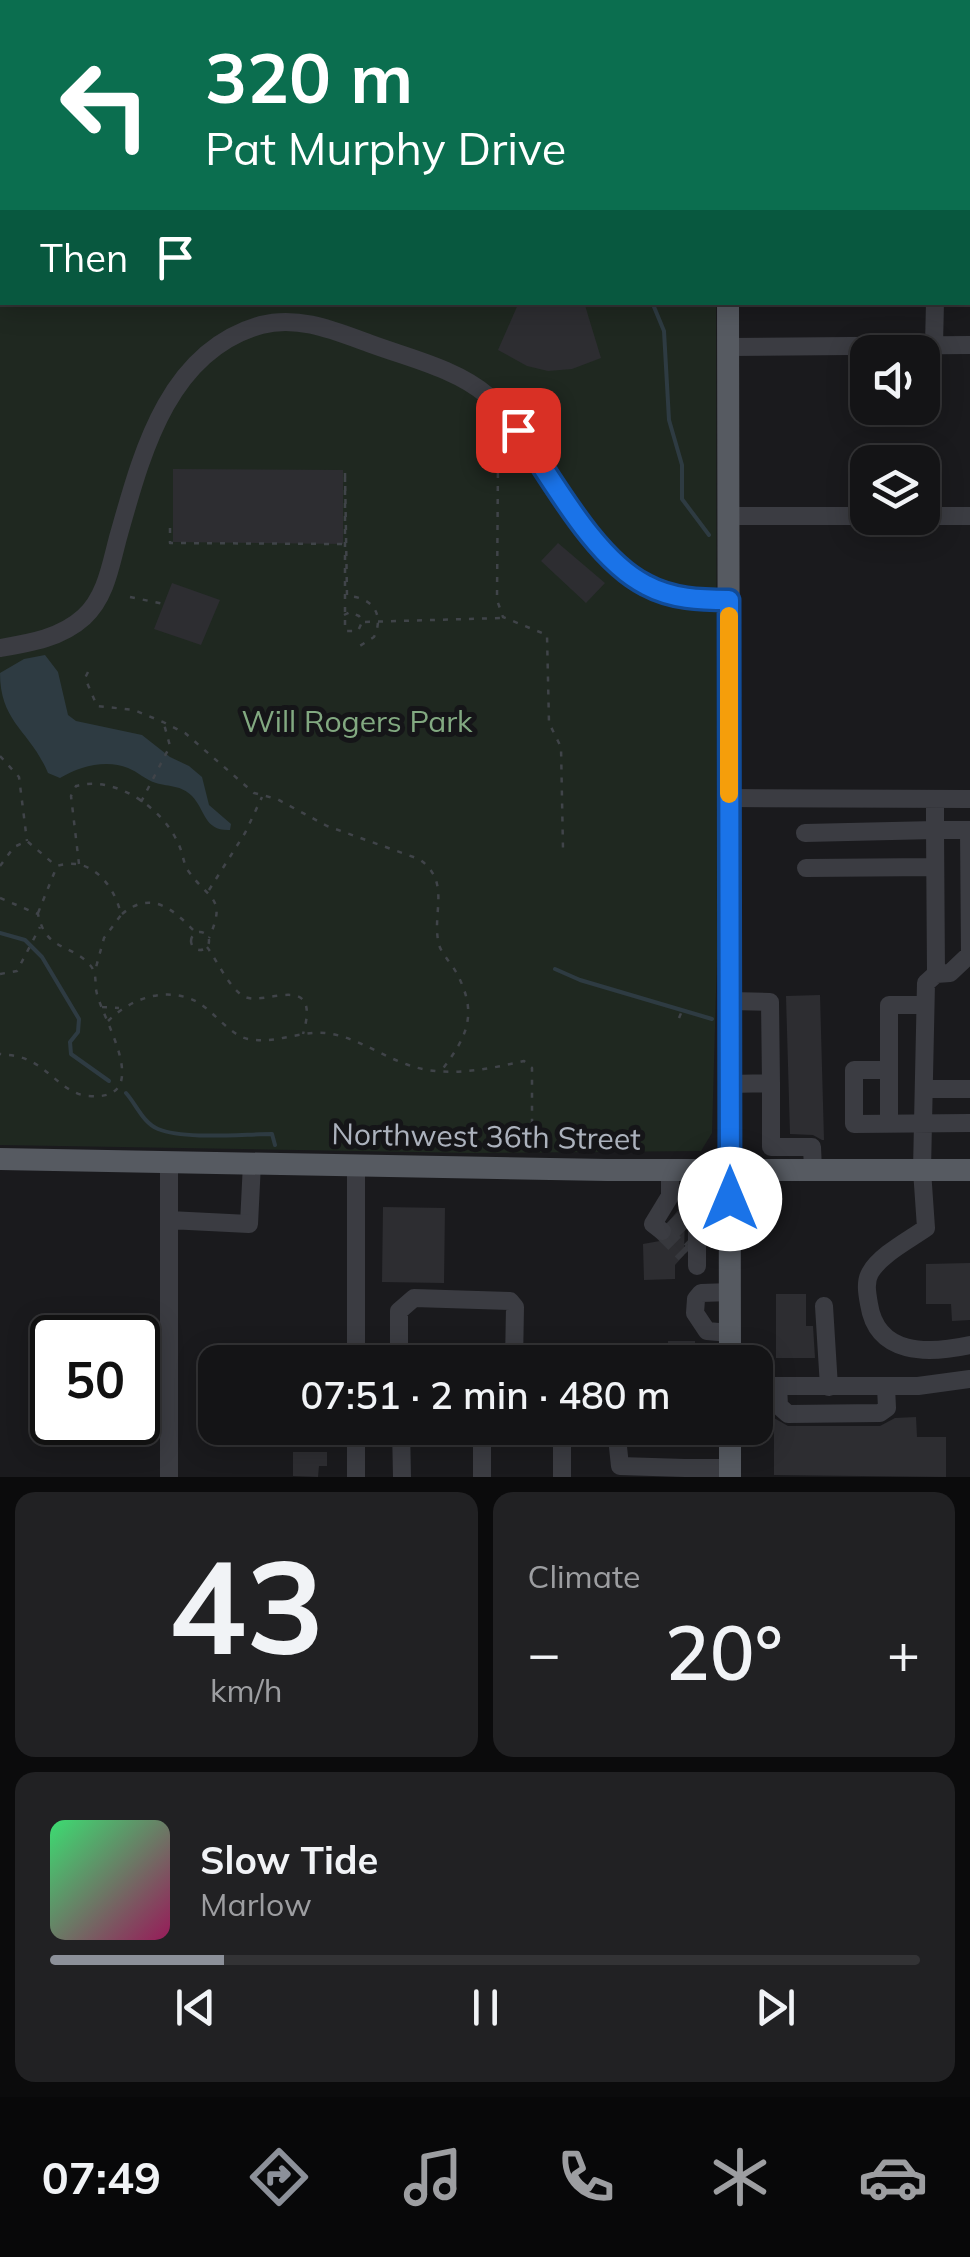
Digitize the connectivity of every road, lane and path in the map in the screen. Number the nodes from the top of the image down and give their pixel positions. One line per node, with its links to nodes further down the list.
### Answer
1 (728, 305): 7 (main road)
2 (935, 305): 3 (street)
3 (934, 335)
4 (850, 345): 7 (street)
5 (940, 345): 6 (street)
6 (970, 345)
7 (728, 346): 9 (main road)
8 (498, 460): 19 (path)
9 (729, 516): 10 (street); 16 (main road)
10 (850, 516)
11 (940, 516): 12 (street)
12 (970, 516)
13 (170, 528): 14 (path)
14 (344, 544): 18 (path); 21 (path)
15 (130, 597): 17 (path)
16 (729, 600): 22 (street); 28 (main road)
17 (164, 604)
18 (344, 615): 20 (path); 20 (path)
19 (502, 618): 21 (path); 36 (path)
20 (362, 622): 21 (path)
21 (379, 622): 23 (path)
22 (0, 648)
23 (356, 648)
24 (88, 672): 25 (path)
25 (163, 722): 27 (path); 31 (path)
26 (0, 756): 35 (path)
27 (263, 795): 42 (path); 63 (path)
28 (729, 798): 29 (street); 53 (main road)
29 (935, 798): 30 (street); 32 (street)
30 (970, 799)
31 (140, 802): 37 (path); 42 (path)
32 (935, 830): 33 (street); 34 (street); 40 (street)
33 (970, 830): 52 (street)
34 (805, 833)
35 (27, 840): 38 (path); 39 (path)
36 (563, 849)
37 (80, 864): 39 (path); 45 (path)
38 (0, 866)
39 (57, 866): 44 (path)
40 (935, 867): 41 (street); 52 (street)
41 (806, 868)
42 (209, 891): 48 (path)
43 (0, 898): 44 (path)
44 (38, 914): 46 (path)
45 (122, 915): 47 (path); 50 (path)
46 (41, 926): 50 (path); 51 (path)
47 (196, 933): 48 (path); 49 (path)
48 (209, 938): 49 (path)
49 (208, 947): 60 (path)
50 (95, 972): 56 (path)
51 (0, 974)
52 (936, 974): 54 (street)
53 (730, 1001): 64 (street); 65 (main road)
54 (925, 1005): 62 (street); 67 (street)
55 (684, 1006): 58 (path)
56 (102, 1007): 57 (path); 59 (path)
57 (120, 1008): 59 (path); 60 (path)
58 (679, 1018)
59 (108, 1021): 61 (path)
60 (303, 1034): 63 (path)
61 (0, 1054)
62 (889, 1070): 69 (street); 69 (street)
63 (441, 1072): 75 (path)
64 (771, 1082): 65 (street); 78 (street)
65 (730, 1084): 77 (main road)
66 (970, 1089): 67 (street)
67 (924, 1090): 70 (street)
68 (970, 1123): 70 (street)
69 (889, 1124): 70 (street)
70 (923, 1124): 79 (street)
71 (0, 1159): 72 (main road, Northwest 36th Street)
72 (169, 1162): 73 (main road, Northwest 36th Street); 83 (street)
73 (252, 1163): 74 (main road, Northwest 36th Street); 83 (street)
74 (356, 1164): 75 (main road, Northwest 36th Street); 88 (street)
75 (533, 1168): 76 (main road, Northwest 36th Street)
76 (670, 1170): 77 (main road, Northwest 36th Street); 81 (street)
77 (730, 1170): 78 (main road, Northwest 36th Street); 82 (main road)
78 (813, 1170): 79 (main road, Northwest 36th Street)
79 (922, 1170): 80 (main road, Northwest 36th Street); 92 (street)
80 (970, 1170)
81 (697, 1216): 82 (street); 84 (street)
82 (730, 1216): 84 (main road)
83 (169, 1220): 106 (street)
84 (730, 1268): 85 (main road)
85 (731, 1292): 87 (main road); 87 (street)
86 (824, 1306): 96 (street)
87 (730, 1333): 91 (main road)
88 (356, 1345)
89 (400, 1345): 90 (street)
90 (514, 1345)
91 (730, 1345)
92 (970, 1345)
93 (970, 1379): 97 (street)
94 (773, 1386): 95 (street)
95 (778, 1386): 96 (street); 97 (street)
96 (830, 1387): 97 (street)
97 (886, 1387)
98 (356, 1445): 107 (street)
99 (401, 1445): 108 (street)
100 (482, 1445): 109 (street)
101 (562, 1445): 110 (street)
102 (618, 1445): 104 (street)
103 (730, 1445): 105 (main road)
104 (685, 1473): 105 (street)
105 (730, 1473)
106 (170, 1477)
107 (356, 1477)
108 (402, 1477)
109 (482, 1477)
110 (562, 1477)

